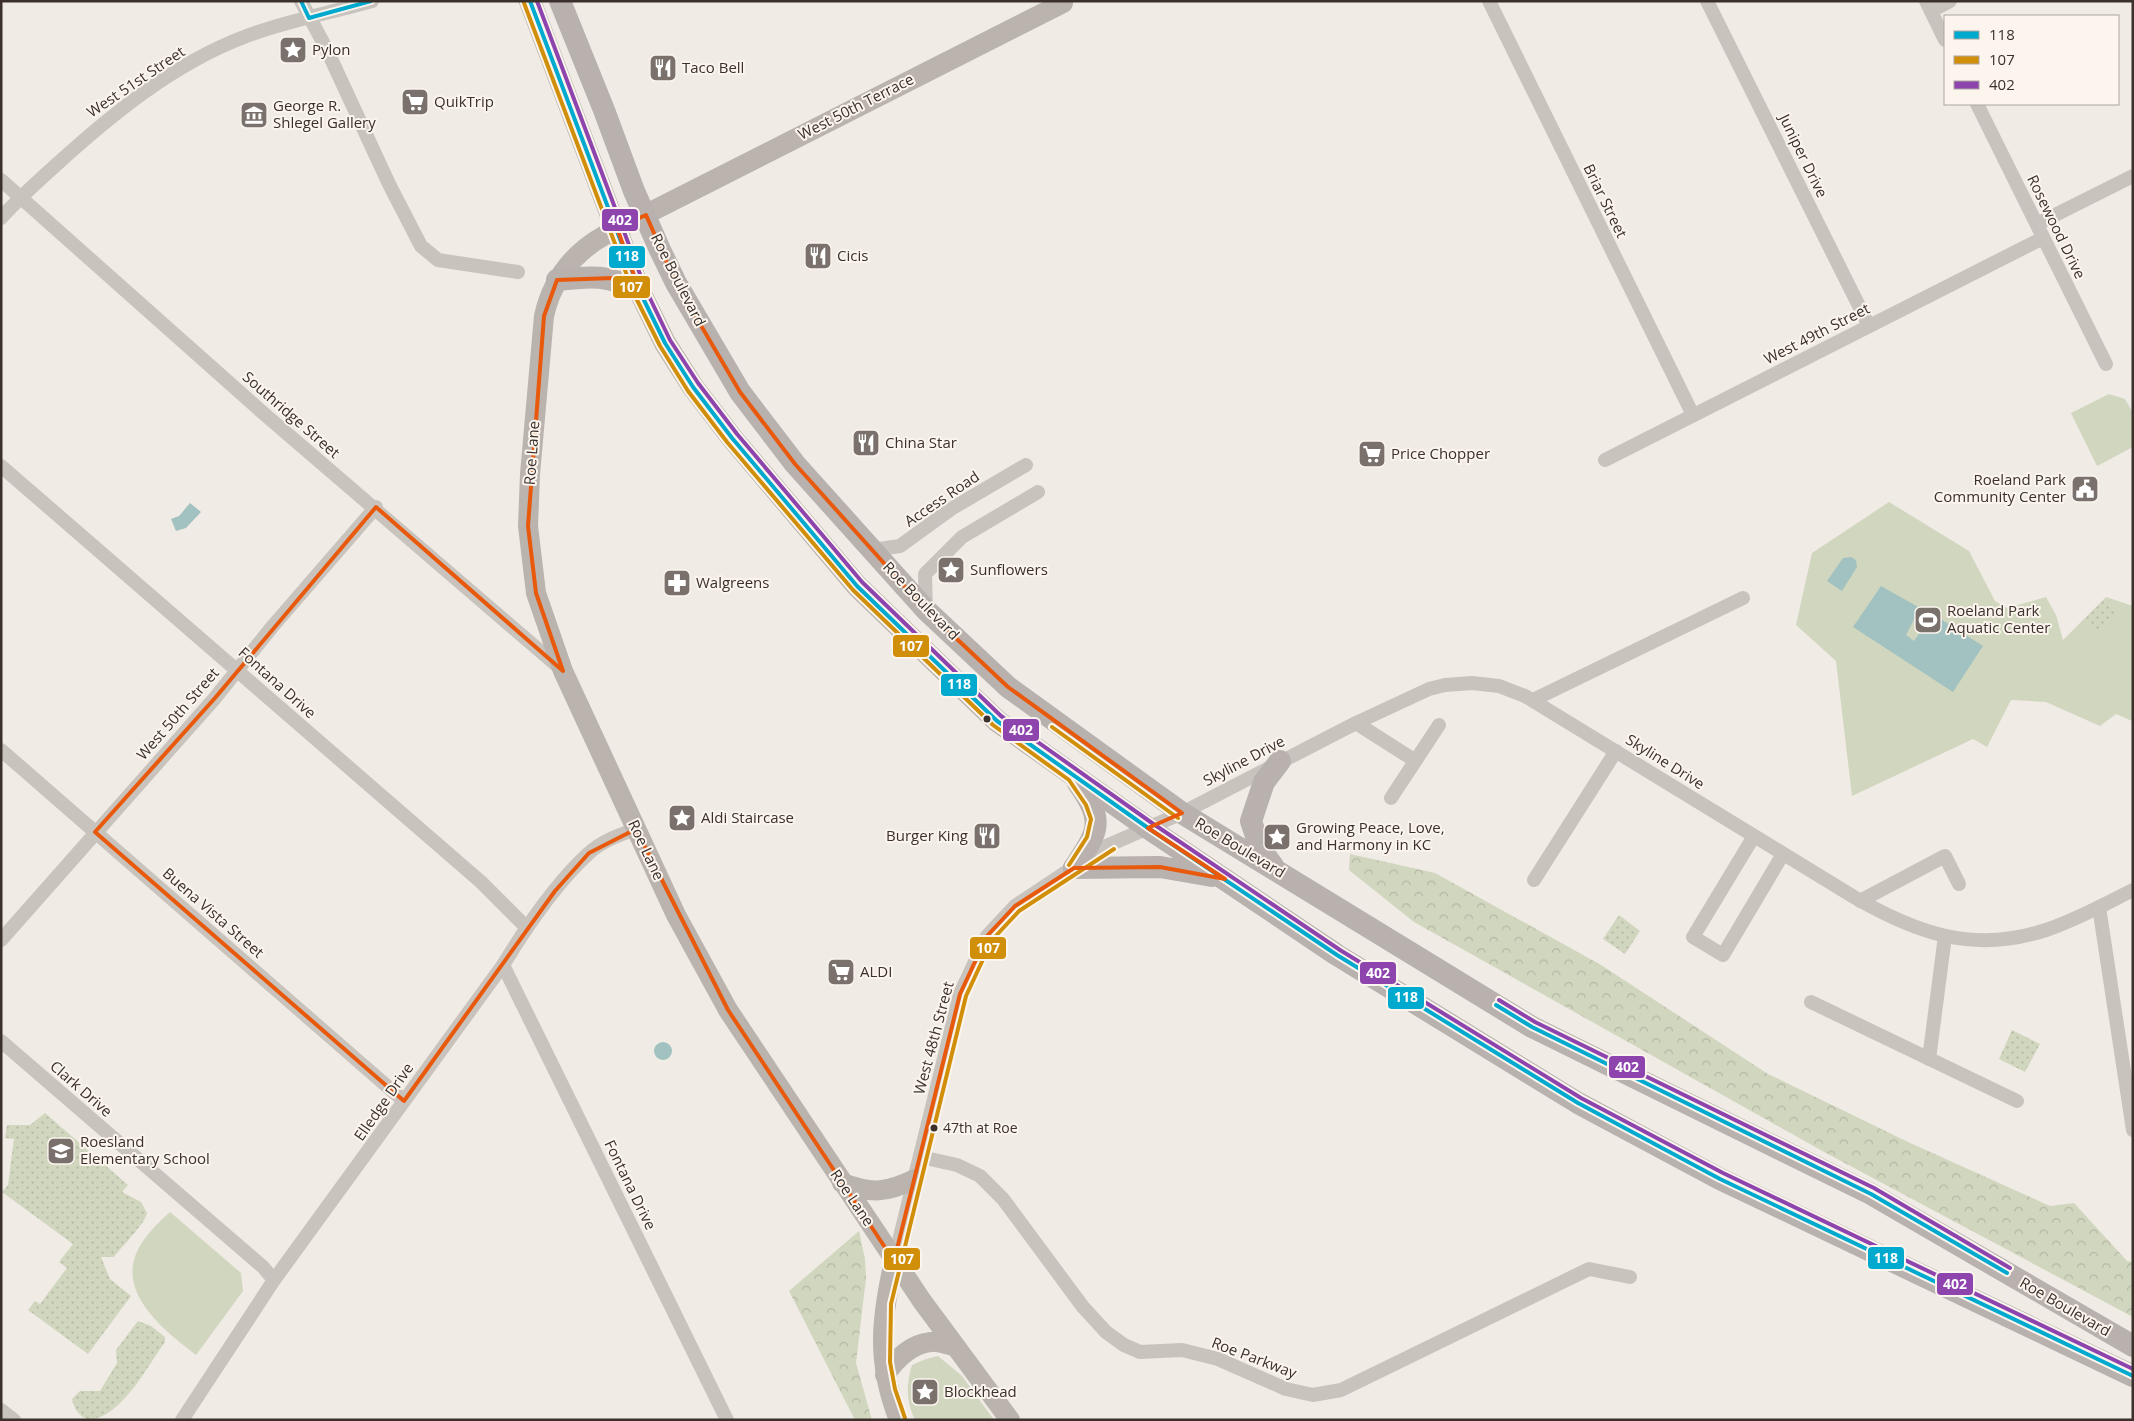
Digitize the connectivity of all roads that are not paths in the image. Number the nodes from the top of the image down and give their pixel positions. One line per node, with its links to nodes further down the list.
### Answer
1 (301, 1): 10 (street)
2 (372, 1): 10 (street, West 51st Street)
3 (530, 1): 19 (main road, Roe Boulevard)
4 (560, 1): 16 (main road, Roe Boulevard)
5 (1489, 1): 26 (street, Briar Street)
6 (1707, 1): 24 (street, Juniper Drive)
7 (1950, 1): 9 (street)
8 (1064, 2): 16 (street, West 50th Terrace)
9 (1928, 6): 11 (street)
10 (309, 18): 15 (street, West 51st Street); 21 (street)
11 (1944, 38)
12 (1978, 105): 18 (street, Rosewood Drive)
13 (2133, 176): 18 (street)
14 (1, 180): 15 (street, Southridge Street)
15 (21, 197): 17 (street, West 51st Street); 31 (street, Southridge Street)
16 (646, 215): 19 (street, West 50th Terrace); 32 (main road, Roe Boulevard)
17 (1, 218)
18 (2037, 224): 20 (street, Rosewood Drive)
19 (617, 228): 22 (street, Roe Lane); 23 (main road, Roe Boulevard)
20 (2043, 238): 24 (street, West 49th Street); 25 (street, Rosewood Drive)
21 (518, 272)
22 (557, 280): 23 (main road); 36 (street, Roe Lane)
23 (640, 292): 44 (main road, Roe Boulevard)
24 (1869, 326): 26 (street, West 49th Street)
25 (2106, 364)
26 (1693, 414): 27 (street, West 49th Street)
27 (1605, 460)
28 (1026, 465): 32 (street, Access Road)
29 (1, 466): 35 (street, Fontana Drive)
30 (1038, 492): 34 (street)
31 (376, 507): 35 (street, West 50th Street); 36 (street, Southridge Street)
32 (873, 550): 34 (main road, Roe Boulevard)
33 (1743, 598): 37 (street)
34 (926, 610): 46 (main road, Roe Boulevard)
35 (238, 670): 49 (street, West 50th Street); 60 (street, Fontana Drive)
36 (563, 671): 48 (street, Roe Lane)
37 (1533, 700): 38 (street, Skyline Drive); 41 (street, Skyline Drive)
38 (1356, 723): 42 (street); 43 (street, Skyline Drive)
39 (1439, 725): 42 (street)
40 (1, 750): 49 (street, Buena Vista Street)
41 (1616, 751): 50 (street, Skyline Drive); 55 (street)
42 (1414, 760): 45 (street)
43 (1280, 761): 46 (street, Skyline Drive); 53 (main road)
44 (1074, 776): 47 (main road, Roe Boulevard); 52 (main road)
45 (1391, 798)
46 (1182, 813): 47 (street, West 48th Street); 53 (main road, Roe Boulevard)
47 (1148, 828): 52 (street, West 48th Street); 54 (main road, Roe Boulevard)
48 (636, 829): 60 (street, Elledge Drive); 72 (street, Roe Lane)
49 (96, 832): 62 (street, West 50th Street); 67 (street, Buena Vista Street)
50 (1754, 836): 51 (street, Skyline Drive); 51 (street)
51 (1783, 854): 58 (street, Skyline Drive)
52 (1074, 868): 54 (main road); 70 (street, West 48th Street)
53 (1277, 871): 77 (main road, Roe Boulevard)
54 (1225, 880): 79 (main road, Roe Boulevard)
55 (1534, 880)
56 (1960, 884): 58 (street)
57 (2133, 890): 59 (street, Skyline Drive)
58 (1860, 901): 61 (street, Skyline Drive)
59 (2099, 907): 61 (street, Skyline Drive); 69 (street)
60 (527, 928): 63 (street, Elledge Drive)
61 (1945, 936): 66 (street)
62 (1, 940)
63 (503, 966): 67 (street, Elledge Drive); 83 (street, Fontana Drive)
64 (1811, 1002): 66 (street)
65 (1, 1041): 75 (street, Clark Drive)
66 (1929, 1059): 68 (street)
67 (404, 1101): 75 (street, Elledge Drive)
68 (2017, 1101)
69 (2133, 1130)
70 (921, 1157): 71 (street, West 48th Street); 74 (street, Roe Parkway)
71 (915, 1179): 72 (street); 73 (street, West 48th Street)
72 (842, 1183): 73 (street, Roe Lane)
73 (894, 1261): 76 (street, Roe Lane); 78 (street)
74 (1630, 1277)
75 (274, 1280): 81 (street, Elledge Drive)
76 (954, 1346): 78 (street); 85 (street, Roe Lane)
77 (2133, 1346)
78 (884, 1375): 84 (street)
79 (2133, 1376)
80 (1, 1410): 82 (street)
81 (189, 1416)
82 (14, 1420)
83 (727, 1420)
84 (899, 1420)
85 (1010, 1420)

